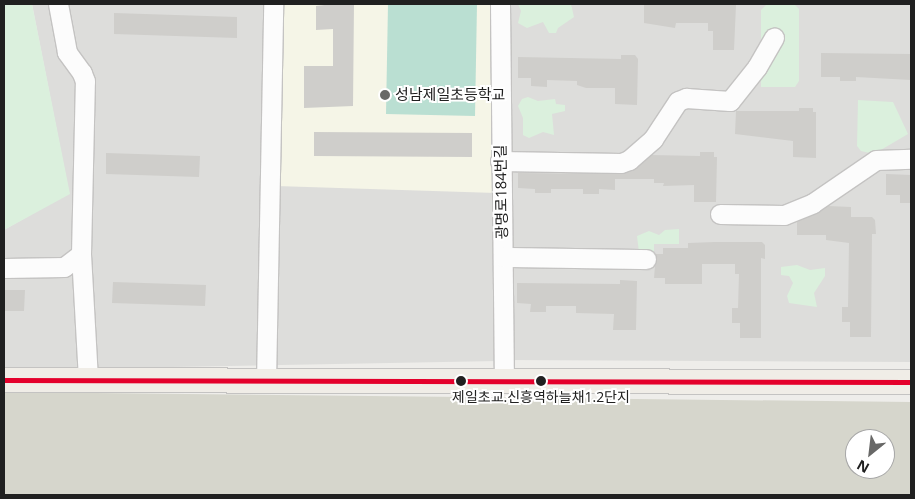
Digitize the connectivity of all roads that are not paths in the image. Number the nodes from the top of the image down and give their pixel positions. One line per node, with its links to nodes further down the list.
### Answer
1 (58, 4): 8 (lane)
2 (273, 4): 15 (lane)
3 (500, 4): 6 (lane, 광명로184번길)
4 (774, 38): 6 (lane)
5 (911, 158): 7 (lane)
6 (500, 160): 9 (lane, 광명로184번길)
7 (720, 214)
8 (81, 254): 11 (lane); 13 (lane)
9 (503, 257): 10 (lane); 14 (lane, 광명로184번길)
10 (646, 259)
11 (4, 268)
12 (4, 380): 13 (main road)
13 (88, 380): 15 (main road)
14 (504, 381): 15 (main road); 16 (main road)
15 (266, 382)
16 (911, 382)

